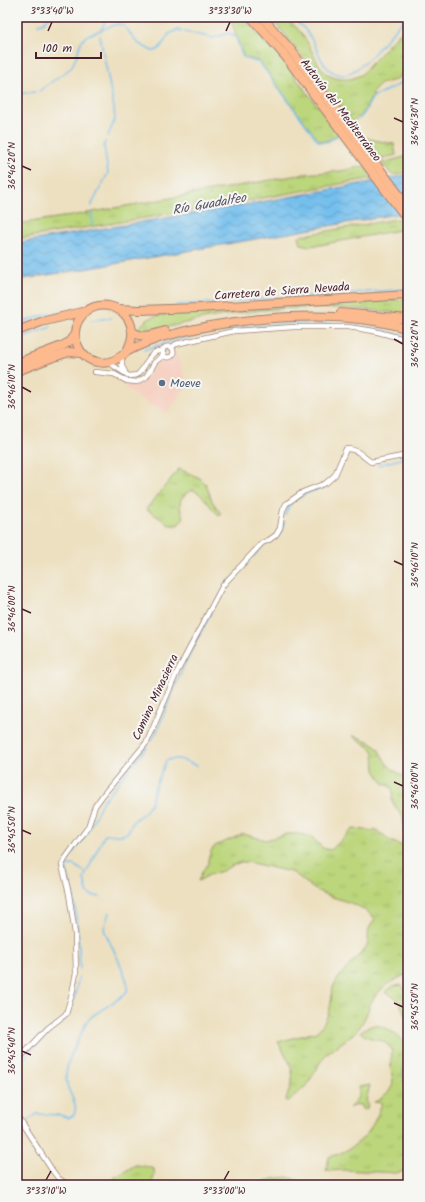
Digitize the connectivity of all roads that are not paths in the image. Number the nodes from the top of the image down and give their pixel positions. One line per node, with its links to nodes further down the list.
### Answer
1 (251, 17): 3 (highway, Autovía del Mediterráneo)
2 (262, 17): 3 (highway, Autovía del Mediterráneo)
3 (340, 122): 4 (highway, Autovía del Mediterráneo); 5 (highway, Autovía del Mediterráneo)
4 (408, 207)
5 (408, 220)
6 (408, 295): 8 (highway, Carretera de Sierra Nevada)
7 (118, 309): 8 (highway, Carretera de Sierra Nevada); 9 (highway); 12 (highway)
8 (158, 310): 12 (highway, Carretera de Sierra Nevada)
9 (86, 311): 10 (highway); 14 (highway)
10 (61, 318): 14 (highway); 15 (highway)
11 (408, 319): 12 (highway)
12 (131, 327): 20 (highway)
13 (408, 329): 20 (highway)
14 (75, 330): 18 (highway); 22 (highway)
15 (17, 331)
16 (408, 340): 17 (street)
17 (172, 348): 19 (street); 19 (street)
18 (81, 353): 21 (highway); 23 (highway)
19 (164, 353): 24 (street); 25 (street)
20 (124, 354): 21 (highway); 25 (street)
21 (108, 362): 25 (street)
22 (17, 363)
23 (17, 371)
24 (95, 372)
25 (126, 374)
26 (408, 455): 27 (street, Camino Minasierra)
27 (17, 1061)
28 (17, 1116): 29 (street)
29 (68, 1185)

